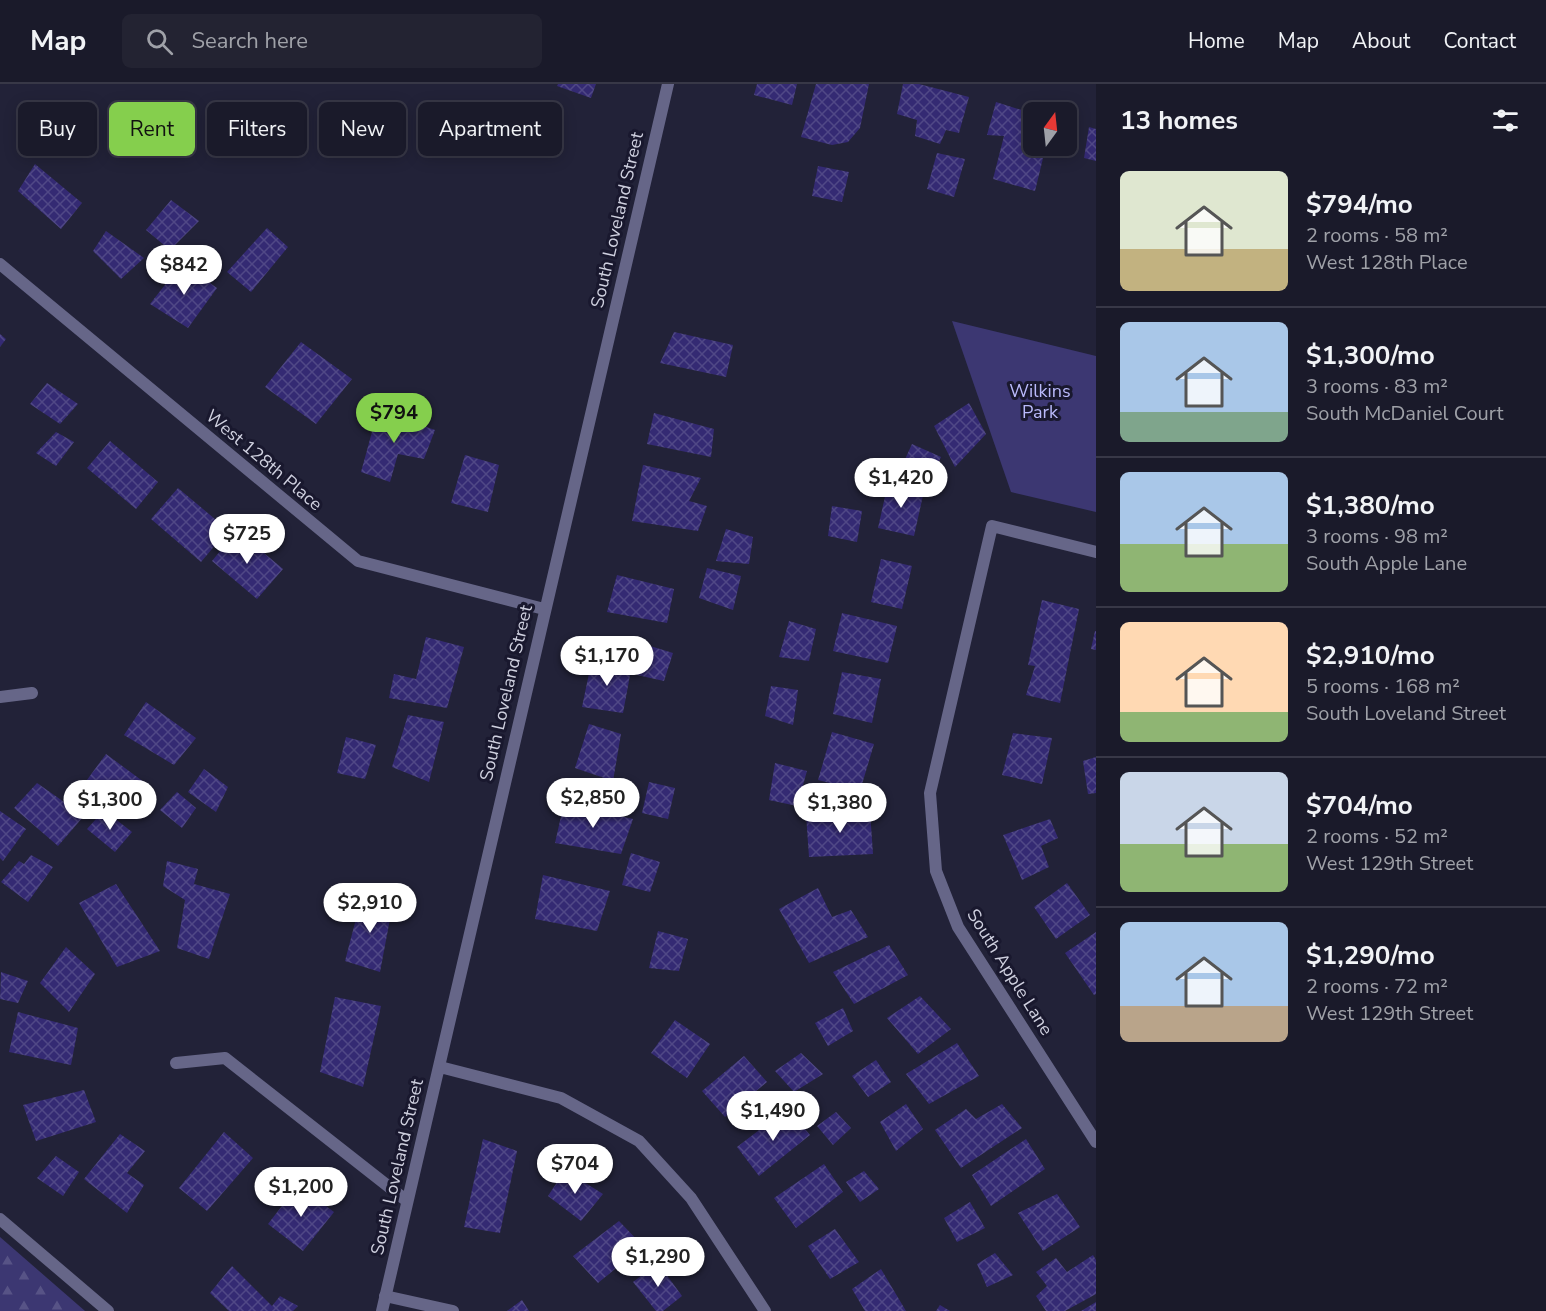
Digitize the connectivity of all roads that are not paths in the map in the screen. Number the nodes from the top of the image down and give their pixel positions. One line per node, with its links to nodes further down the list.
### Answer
1 (668, 84): 4 (street, South Loveland Street)
2 (0, 264): 4 (street, West 128th Place)
3 (1096, 552): 9 (street, South Apple Lane)
4 (544, 609): 8 (street, South Loveland Street)
5 (32, 693): 6 (street)
6 (0, 697)
7 (176, 1063): 10 (street)
8 (440, 1066): 10 (street, South Loveland Street); 16 (street)
9 (1096, 1142)
10 (407, 1201): 12 (street, South Loveland Street)
11 (0, 1219): 13 (street)
12 (385, 1296): 14 (street, South Loveland Street); 15 (street)
13 (108, 1311)
14 (382, 1311)
15 (453, 1311)
16 (765, 1311)

